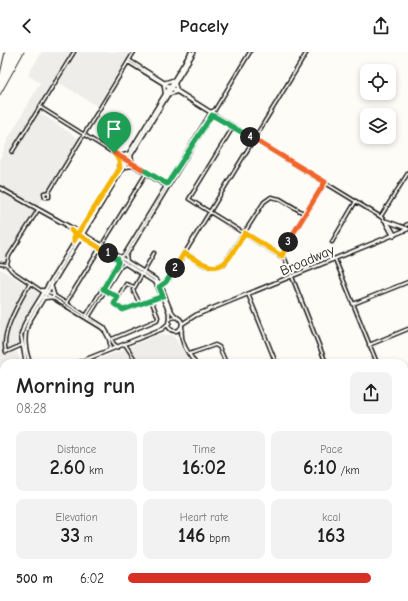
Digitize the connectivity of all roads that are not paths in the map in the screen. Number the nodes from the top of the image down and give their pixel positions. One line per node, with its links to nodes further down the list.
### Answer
1 (74, 52): 13 (street)
2 (134, 52): 7 (street)
3 (191, 52): 8 (main road)
4 (194, 52): 8 (main road)
5 (250, 52): 14 (street)
6 (307, 52): 17 (street)
7 (128, 61): 9 (street); 16 (street)
8 (174, 82): 9 (main road); 10 (main road); 11 (main road)
9 (164, 84): 10 (street); 12 (main road)
10 (170, 88): 11 (street); 12 (main road)
11 (177, 91): 12 (main road); 14 (street)
12 (167, 94): 19 (main road)
13 (40, 107): 16 (street); 18 (street)
14 (212, 114): 15 (street); 27 (street)
15 (233, 127): 17 (street); 32 (street)
16 (84, 135): 20 (street); 29 (street)
17 (254, 139): 26 (street); 32 (street)
18 (12, 152)
19 (129, 155): 20 (main road); 21 (main road); 22 (main road)
20 (119, 157): 21 (street); 23 (main road)
21 (126, 161): 22 (street); 23 (main road)
22 (132, 164): 23 (main road); 25 (street)
23 (121, 168): 36 (main road)
24 (408, 173): 34 (street)
25 (146, 174): 27 (street); 46 (street)
26 (325, 182): 30 (street); 33 (street)
27 (168, 186): 44 (street)
28 (0, 188): 31 (main road)
29 (48, 192)
30 (356, 201): 34 (street); 45 (street)
31 (38, 210): 37 (main road); 54 (street)
32 (209, 212): 39 (street); 48 (street)
33 (305, 214): 39 (street); 49 (street)
34 (381, 216): 35 (street)
35 (385, 220): 38 (main road); 41 (street)
36 (84, 227): 37 (main road); 40 (main road); 42 (main road)
37 (72, 229): 40 (main road); 43 (main road)
38 (408, 229): 41 (main road, Broadway)
39 (245, 233): 48 (street); 49 (street)
40 (80, 234): 42 (main road); 43 (main road)
41 (394, 236): 51 (main road, Broadway)
42 (87, 239): 43 (main road); 46 (main road)
43 (76, 241): 59 (main road); 63 (main road)
44 (133, 242): 50 (street); 52 (street)
45 (332, 242)
46 (101, 247): 50 (main road); 70 (street)
47 (154, 253): 55 (street)
48 (184, 253): 61 (street)
49 (282, 256): 56 (street)
50 (119, 258): 52 (main road); 62 (street)
51 (335, 259): 56 (main road, Broadway); 72 (street)
52 (126, 262): 55 (main road); 62 (street)
53 (0, 264): 54 (street)
54 (7, 265): 58 (street)
55 (143, 272): 60 (street); 61 (main road)
56 (292, 277): 64 (main road, Broadway); 98 (street)
57 (408, 282): 72 (street)
58 (30, 283): 63 (street); 86 (street)
59 (51, 285): 63 (main road); 65 (main road)
60 (134, 287): 67 (street); 71 (street)
61 (160, 287): 66 (main road); 74 (main road)
62 (104, 290): 67 (street); 76 (street)
63 (45, 291): 65 (street); 68 (main road); 73 (main road)
64 (248, 294): 75 (main road, Broadway); 97 (street)
65 (53, 296): 68 (main road); 70 (street); 76 (street)
66 (163, 296): 69 (street); 77 (main road)
67 (118, 297): 71 (street)
68 (43, 298): 73 (main road)
69 (152, 300): 71 (street); 83 (street)
70 (66, 303): 76 (street)
71 (139, 304)
72 (353, 304): 87 (street)
73 (35, 309): 84 (main road)
74 (178, 317): 75 (main road); 77 (main road); 78 (main road)
75 (190, 317): 78 (main road)
76 (87, 318): 83 (street)
77 (169, 321): 79 (main road); 81 (main road)
78 (182, 325): 81 (main road); 82 (main road)
79 (162, 329): 81 (main road); 85 (main road)
80 (408, 329): 87 (street)
81 (172, 330): 82 (main road)
82 (180, 336): 90 (main road)
83 (110, 340): 88 (street); 89 (street)
84 (24, 341): 86 (main road); 92 (main road)
85 (125, 344): 88 (main road); 94 (street)
86 (22, 345): 91 (main road)
87 (369, 345): 99 (street)
88 (118, 347): 89 (main road)
89 (108, 351): 93 (main road)
90 (189, 354): 95 (main road); 96 (street)
91 (25, 359)
92 (29, 359)
93 (88, 359)
94 (135, 359)
95 (192, 359)
96 (224, 359)
97 (274, 359)
98 (324, 359)
99 (375, 359)

